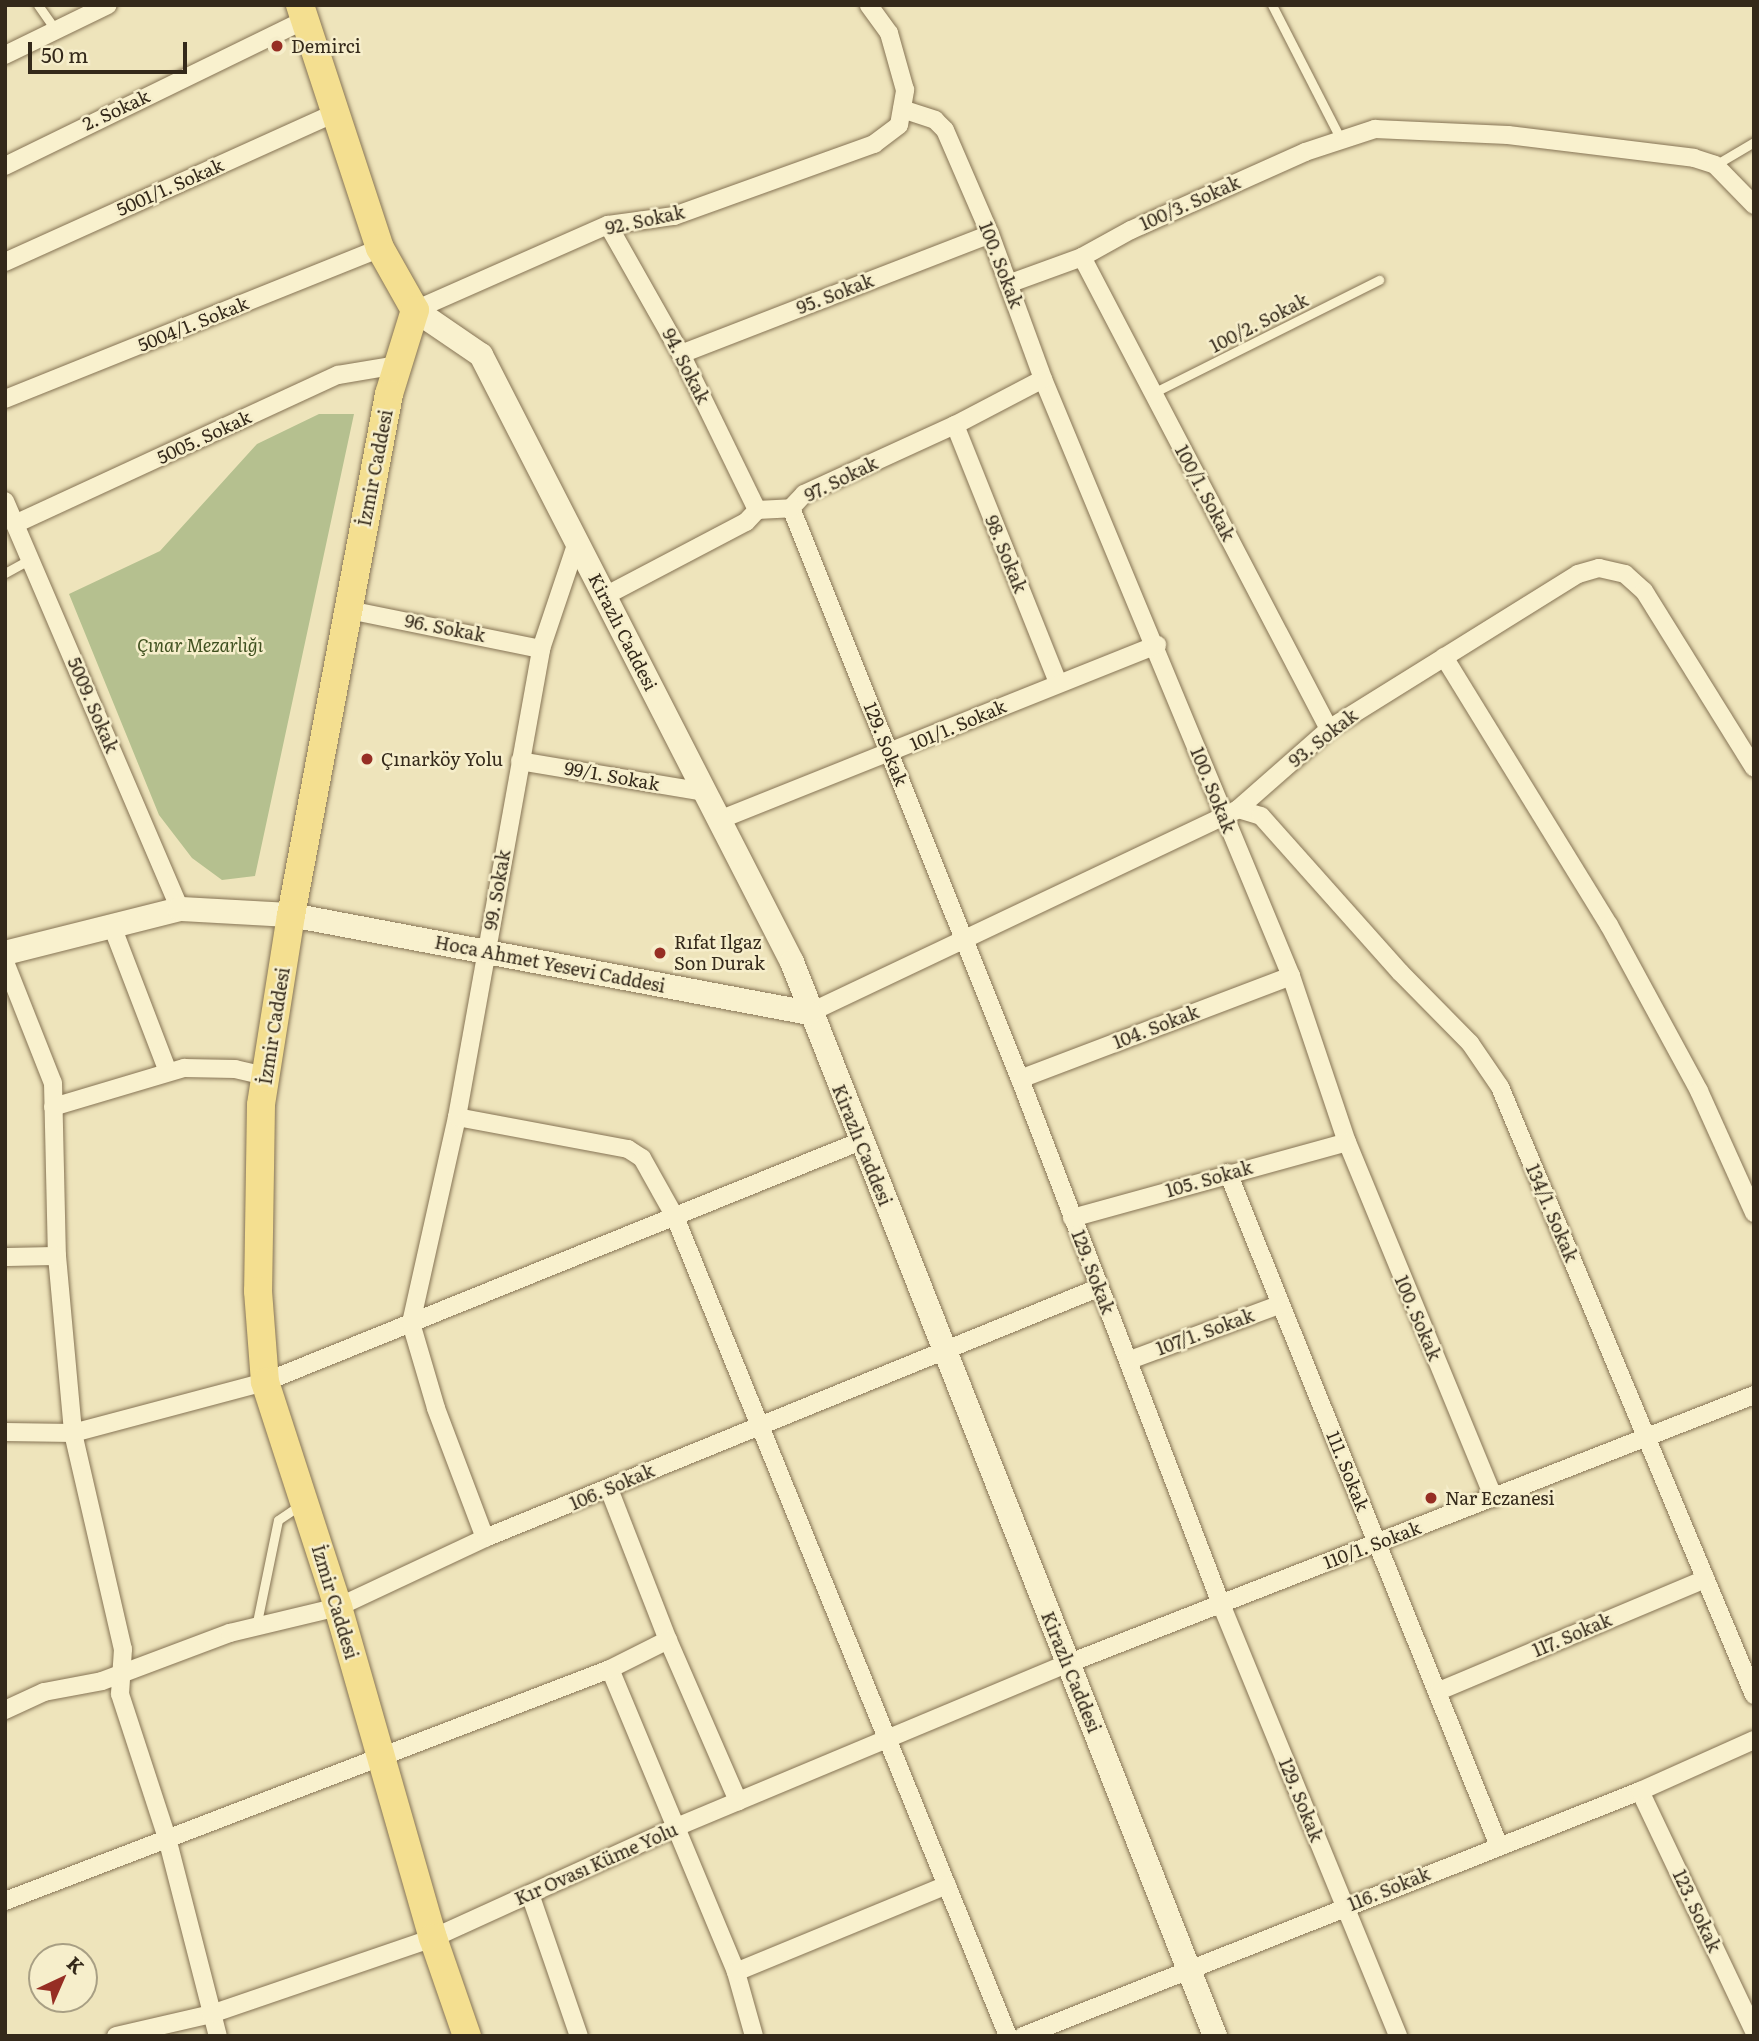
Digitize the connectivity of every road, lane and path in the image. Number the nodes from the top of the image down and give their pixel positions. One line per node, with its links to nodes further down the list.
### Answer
1 (38, 5): 6 (lane)
2 (108, 5): 6 (street)
3 (869, 5): 8 (street)
4 (1272, 5): 10 (lane)
5 (302, 13): 9 (main road); 13 (street, 2. Sokak)
6 (54, 28): 7 (street)
7 (5, 55)
8 (902, 109): 15 (street, 92. Sokak); 16 (street, 100. Sokak)
9 (335, 113): 17 (main road); 19 (street, 5001/1. Sokak)
10 (1341, 140): 12 (street, 100/3. Sokak); 18 (street, 100/3. Sokak)
11 (1754, 142): 12 (lane)
12 (1714, 165): 14 (street)
13 (5, 166)
14 (1754, 205)
15 (608, 225): 22 (street, 92. Sokak); 23 (street, 94. Sokak)
16 (990, 234): 21 (street, 100. Sokak); 23 (street, 95. Sokak)
17 (380, 248): 22 (main road); 27 (street, 5004/1. Sokak)
18 (1082, 257): 21 (street, 100/3. Sokak); 26 (street, 100/1. Sokak)
19 (5, 262)
20 (1379, 281): 26 (lane, 100/2. Sokak)
21 (1008, 284): 25 (street, 100. Sokak)
22 (415, 310): 24 (main road, İzmir Caddesi); 33 (main road, Kirazlı Caddesi)
23 (681, 354): 31 (street, 94. Sokak)
24 (398, 365): 32 (street, 5005. Sokak); 37 (main road, İzmir Caddesi)
25 (1043, 379): 28 (street, 97. Sokak); 38 (street, 100. Sokak)
26 (1153, 393): 42 (street, 100/1. Sokak)
27 (5, 399)
28 (955, 425): 30 (street, 97. Sokak); 41 (street, 98. Sokak)
29 (5, 501): 32 (street, 5009. Sokak)
30 (791, 508): 31 (street, 97. Sokak); 43 (street, 129. Sokak)
31 (757, 510): 36 (street)
32 (15, 524): 34 (street, 5009. Sokak)
33 (577, 542): 36 (main road, Kirazlı Caddesi); 39 (street, 99. Sokak)
34 (30, 559): 35 (lane); 49 (street, 5009. Sokak)
35 (5, 573)
36 (605, 596): 46 (main road, Kirazlı Caddesi)
37 (349, 610): 39 (street, 96. Sokak); 50 (main road, İzmir Caddesi)
38 (1157, 645): 41 (street, 101/1. Sokak); 47 (street, 100. Sokak)
39 (541, 649): 44 (street, 99. Sokak)
40 (1444, 657): 42 (street, 93. Sokak); 45 (street, 93. Sokak); 66 (street)
41 (1058, 683): 43 (street, 101/1. Sokak)
42 (1329, 729): 47 (street, 93. Sokak)
43 (890, 754): 48 (street, 101/1. Sokak); 52 (street, 129. Sokak)
44 (520, 761): 46 (street, 99/1. Sokak); 53 (street, 99. Sokak)
45 (1754, 768)
46 (705, 792): 48 (main road, Kirazlı Caddesi)
47 (1231, 813): 52 (street, 93. Sokak); 56 (street, 100. Sokak); 81 (street, 134/1. Sokak)
48 (719, 820): 57 (main road, Kirazlı Caddesi)
49 (180, 909): 50 (main road, Hoca Ahmet Yesevi Caddesi); 51 (main road, Hoca Ahmet Yesevi Caddesi)
50 (291, 915): 53 (main road, Hoca Ahmet Yesevi Caddesi); 59 (main road, İzmir Caddesi)
51 (112, 926): 54 (main road, Hoca Ahmet Yesevi Caddesi); 58 (street)
52 (965, 939): 57 (street, 93. Sokak); 60 (street, 129. Sokak)
53 (486, 952): 57 (main road, Hoca Ahmet Yesevi Caddesi); 62 (street, 99. Sokak)
54 (5, 953)
55 (5, 962): 61 (street)
56 (1291, 976): 60 (street, 104. Sokak); 64 (street, 100. Sokak)
57 (809, 1013): 63 (main road, Kirazlı Caddesi)
58 (167, 1072): 59 (street); 61 (street)
59 (266, 1076): 76 (main road, İzmir Caddesi)
60 (1020, 1079): 68 (street, 129. Sokak)
61 (53, 1107): 70 (street)
62 (457, 1117): 67 (street); 73 (street, 99. Sokak)
63 (861, 1141): 67 (street); 74 (main road, Kirazlı Caddesi)
64 (1347, 1142): 65 (street, 105. Sokak); 83 (street, 100. Sokak)
65 (1228, 1173): 68 (street, 105. Sokak); 72 (street, 111. Sokak)
66 (1754, 1213)
67 (674, 1217): 73 (street); 78 (street)
68 (1072, 1218): 71 (street, 129. Sokak)
69 (5, 1256): 70 (street)
70 (57, 1256): 80 (street)
71 (1098, 1288): 74 (street, 106. Sokak); 75 (street, 129. Sokak)
72 (1279, 1305): 75 (street, 107/1. Sokak); 86 (street, 111. Sokak)
73 (411, 1323): 76 (street); 85 (street)
74 (943, 1348): 78 (street, 106. Sokak); 92 (main road, Kirazlı Caddesi)
75 (1130, 1360): 88 (street, 129. Sokak)
76 (265, 1382): 80 (street); 84 (main road, İzmir Caddesi)
77 (1754, 1395): 81 (street, 110/1. Sokak)
78 (758, 1425): 82 (street, 106. Sokak); 98 (street)
79 (5, 1432): 80 (street)
80 (73, 1433): 94 (street)
81 (1646, 1439): 83 (street, 110/1. Sokak); 87 (street, 134/1. Sokak)
82 (609, 1489): 85 (street, 106. Sokak); 91 (street)
83 (1494, 1498): 86 (street, 110/1. Sokak)
84 (304, 1502): 89 (main road, İzmir Caddesi); 90 (lane)
85 (485, 1538): 89 (street, 106. Sokak)
86 (1377, 1543): 88 (street, 110/1. Sokak); 95 (street, 111. Sokak)
87 (1705, 1579): 95 (street, 117. Sokak); 96 (street, 134/1. Sokak)
88 (1221, 1604): 92 (street, 110/1. Sokak); 109 (street, 129. Sokak)
89 (338, 1607): 90 (street, 106. Sokak); 100 (main road, İzmir Caddesi)
90 (256, 1627): 94 (street, 106. Sokak)
91 (668, 1640): 93 (street); 102 (street)
92 (1067, 1664): 98 (street, Kır Ovası Küme Yolu); 111 (main road, Kirazlı Caddesi)
93 (610, 1669): 100 (street); 103 (street)
94 (122, 1671): 97 (street, 106. Sokak); 104 (street)
95 (1439, 1691): 105 (street, 111. Sokak)
96 (1754, 1695)
97 (5, 1710)
98 (888, 1738): 102 (street, Kır Ovası Küme Yolu); 106 (street)
99 (1754, 1740): 101 (street, 116. Sokak)
100 (381, 1758): 104 (street); 110 (main road, İzmir Caddesi)
101 (1640, 1791): 105 (street, 116. Sokak); 114 (street, 123. Sokak)
102 (738, 1801): 103 (street, Kır Ovası Küme Yolu)
103 (674, 1828): 107 (street, Kır Ovası Küme Yolu); 112 (street)
104 (167, 1838): 108 (street); 113 (street)
105 (1499, 1846): 109 (street, 116. Sokak)
106 (947, 1885): 112 (street); 120 (street)
107 (530, 1894): 110 (street, Kır Ovası Küme Yolu); 118 (street)
108 (5, 1901)
109 (1345, 1907): 111 (street, 116. Sokak); 123 (street, 129. Sokak)
110 (433, 1938): 113 (street, Kır Ovası Küme Yolu); 117 (main road, İzmir Caddesi)
111 (1188, 1967): 121 (street, 116. Sokak); 122 (main road, Kirazlı Caddesi)
112 (736, 1972): 119 (street)
113 (211, 2014): 115 (street, Kır Ovası Küme Yolu); 116 (street)
114 (1754, 2031)
115 (116, 2036)
116 (218, 2036)
117 (467, 2036)
118 (579, 2036)
119 (754, 2036)
120 (1008, 2036)
121 (1023, 2036)
122 (1215, 2036)
123 (1398, 2036)

